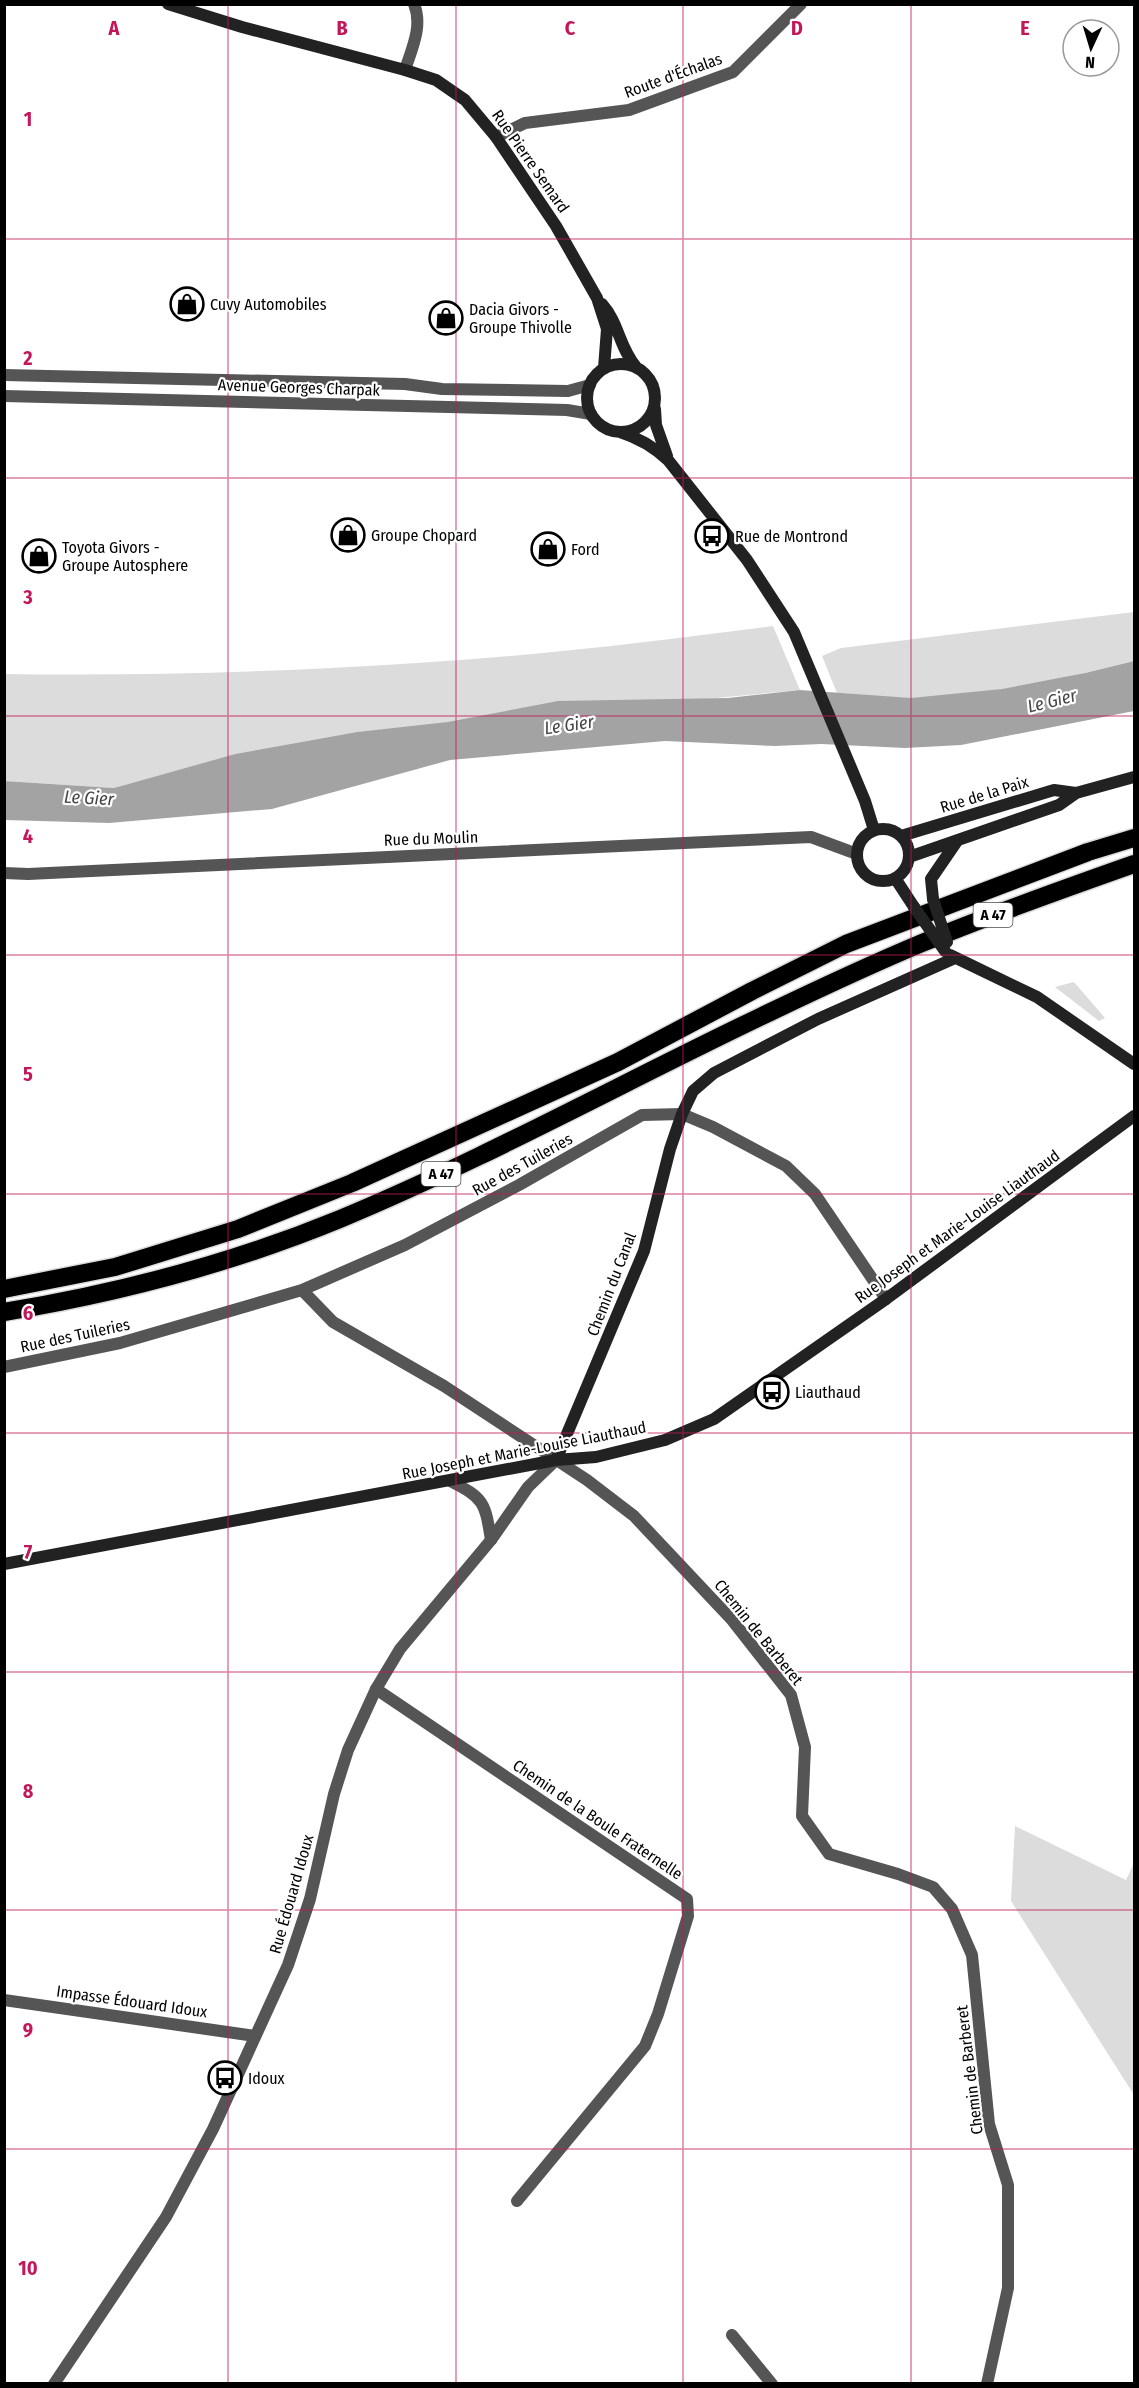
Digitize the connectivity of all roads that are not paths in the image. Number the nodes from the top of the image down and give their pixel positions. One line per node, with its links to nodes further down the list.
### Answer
1 (168, 4): 4 (main road, Rue Pierre Semard)
2 (414, 4): 4 (street)
3 (801, 4): 5 (street, Route d'Échalas)
4 (405, 70): 5 (main road, Rue Pierre Semard)
5 (496, 137): 6 (main road, Rue Pierre Semard)
6 (597, 298): 7 (main road, Rue Pierre Semard); 8 (main road, Rue Pierre Semard)
7 (604, 368): 8 (main road); 10 (main road)
8 (637, 368): 12 (main road)
9 (4, 375): 10 (street, Avenue Georges Charpak)
10 (590, 386): 13 (main road)
11 (4, 396): 13 (street, Avenue Georges Charpak)
12 (655, 406): 14 (main road); 15 (main road)
13 (591, 414): 14 (main road)
14 (620, 432): 15 (main road)
15 (669, 459): 18 (main road)
16 (1134, 777): 17 (main road, Rue de la Paix)
17 (1076, 793): 19 (main road, Rue de la Paix); 21 (main road, Rue de la Paix)
18 (874, 830): 19 (main road); 22 (main road)
19 (901, 836): 23 (main road)
20 (1134, 838): 31 (highway, A 47)
21 (957, 841): 23 (main road, Rue de la Paix); 27 (main road, bridge)
22 (857, 854): 25 (street, Rue du Moulin); 26 (main road)
23 (909, 857): 26 (main road)
24 (1134, 864): 34 (highway, A 47)
25 (4, 873)
26 (895, 878): 27 (main road, bridge)
27 (949, 952): 28 (main road); 29 (main road)
28 (1134, 1064)
29 (682, 1114): 32 (street, Rue des Tuileries); 33 (street); 36 (main road, Chemin du Canal)
30 (1134, 1116): 33 (main road, Rue Joseph et Marie-Louise Liauthaud)
31 (4, 1289)
32 (302, 1290): 35 (street, Rue des Tuileries); 36 (street, Chemin de Barberet)
33 (886, 1299): 36 (main road, Rue Joseph et Marie-Louise Liauthaud)
34 (4, 1312)
35 (4, 1366)
36 (556, 1460): 37 (main road, Rue Joseph et Marie-Louise Liauthaud); 38 (street, Rue Édouard Idoux); 47 (street, Chemin de Barberet)
37 (450, 1480): 38 (street); 39 (main road, Rue Joseph et Marie-Louise Liauthaud)
38 (491, 1540): 40 (street, Rue Édouard Idoux)
39 (4, 1564)
40 (375, 1689): 42 (street, Rue Édouard Idoux); 43 (street, Chemin de la Boule Fraternelle)
41 (4, 2000): 42 (street, Impasse Édouard Idoux)
42 (255, 2036): 45 (street, Rue Édouard Idoux)
43 (517, 2201)
44 (732, 2335): 46 (street)
45 (54, 2384)
46 (772, 2384)
47 (987, 2384)

